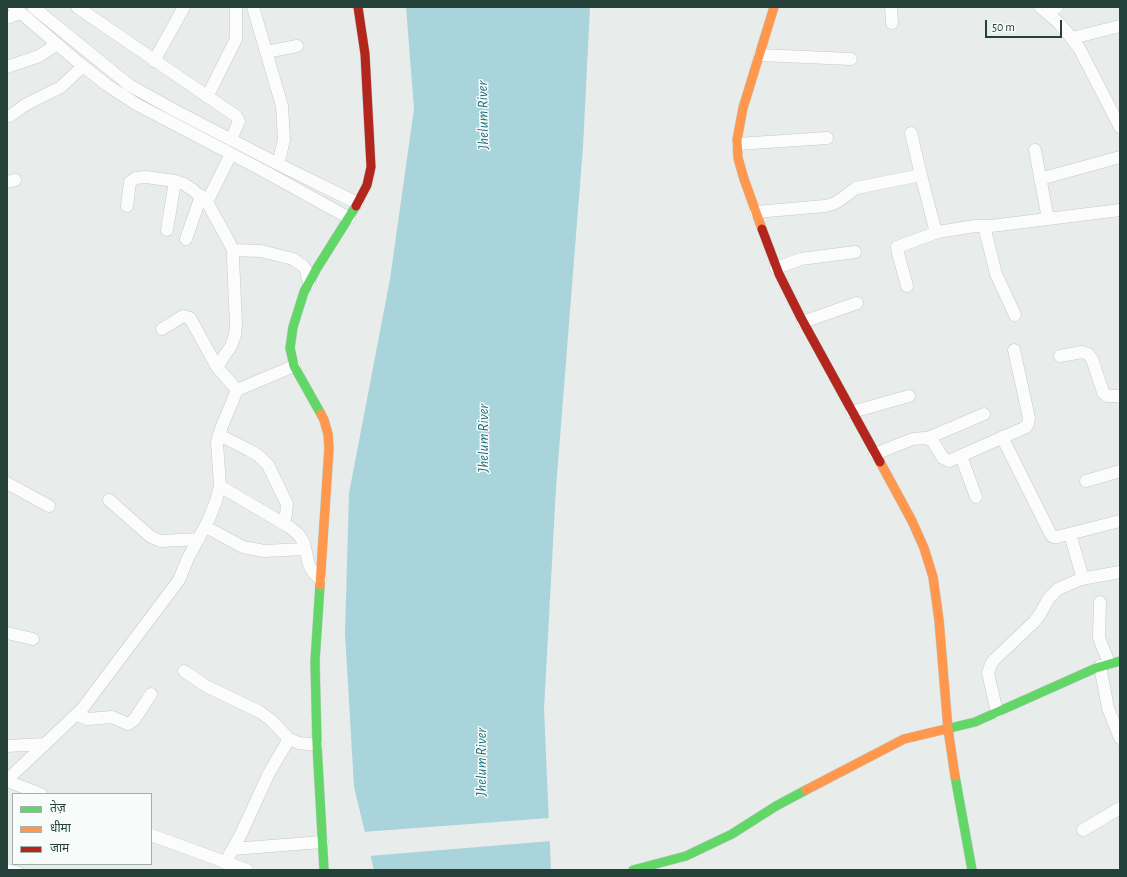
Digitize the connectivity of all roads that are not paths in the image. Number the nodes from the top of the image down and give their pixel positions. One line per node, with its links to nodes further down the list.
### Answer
1 (33, 7): 23 (street)
2 (77, 7): 20 (street)
3 (184, 7): 20 (street)
4 (236, 7): 24 (street)
5 (253, 7): 17 (street)
6 (358, 7): 40 (street)
7 (774, 7): 18 (street)
8 (891, 7): 12 (street)
9 (1048, 9): 14 (street)
10 (17, 10): 11 (street); 15 (street)
11 (7, 18)
12 (892, 23)
13 (1120, 26): 14 (street)
14 (1072, 38): 27 (street)
15 (57, 44): 21 (street); 22 (street)
16 (296, 46): 17 (street)
17 (266, 52): 35 (street)
18 (760, 55): 19 (street); 31 (street)
19 (851, 58)
20 (154, 61): 24 (street)
21 (83, 66): 23 (street); 26 (street)
22 (7, 67)
23 (114, 81): 25 (street)
24 (207, 97): 30 (street)
25 (171, 115): 30 (street); 33 (street)
26 (10, 116)
27 (1120, 127)
28 (911, 133): 36 (street)
29 (827, 138): 31 (street)
30 (231, 140): 35 (street)
31 (738, 144): 43 (street)
32 (1035, 150): 37 (street)
33 (231, 154): 39 (street); 44 (street)
34 (1120, 157): 37 (street)
35 (278, 164): 40 (street)
36 (921, 175): 43 (street); 48 (street)
37 (1040, 179): 45 (street)
38 (175, 181): 39 (street); 41 (street); 47 (street)
39 (204, 199): 49 (street); 50 (street)
40 (357, 204): 44 (street)
41 (127, 206)
42 (1120, 210): 45 (street)
43 (756, 212): 52 (street)
44 (350, 217): 53 (street)
45 (1048, 219): 46 (street)
46 (984, 226): 48 (street); 56 (street)
47 (167, 230)
48 (938, 232): 54 (street)
49 (186, 239)
50 (232, 250): 53 (street); 62 (street)
51 (855, 252): 52 (street)
52 (776, 268): 57 (street)
53 (309, 283): 61 (street)
54 (908, 286)
55 (857, 303): 57 (street)
56 (1015, 316)
57 (803, 322): 66 (street)
58 (162, 329): 62 (street)
59 (1014, 350): 70 (street)
60 (1060, 356): 65 (street)
61 (294, 366): 63 (street); 87 (street)
62 (217, 367): 63 (street)
63 (237, 390): 68 (street)
64 (909, 396): 66 (street)
65 (1120, 397)
66 (852, 412): 71 (street)
67 (984, 414): 69 (street)
68 (219, 435): 76 (street); 81 (street)
69 (928, 438): 71 (street); 72 (street)
70 (1002, 438): 72 (street); 83 (street)
71 (875, 454): 97 (street)
72 (961, 456): 77 (street)
73 (1120, 472): 74 (street)
74 (1086, 481)
75 (7, 483): 79 (street)
76 (220, 486): 81 (street); 82 (street)
77 (976, 497)
78 (109, 500): 84 (street)
79 (49, 506)
80 (1120, 521): 83 (street)
81 (283, 523): 85 (street)
82 (206, 527): 84 (street); 85 (street)
83 (1070, 534): 88 (street)
84 (199, 539): 96 (street)
85 (305, 549): 87 (street)
86 (1120, 572): 88 (street)
87 (320, 579): 101 (street)
88 (1083, 579): 95 (street)
89 (1100, 602): 92 (street)
90 (7, 634): 91 (street)
91 (33, 639)
92 (1110, 663): 95 (street); 98 (street)
93 (184, 671): 99 (street)
94 (151, 694): 96 (street)
95 (997, 712): 97 (street)
96 (77, 715): 100 (street)
97 (948, 729): 115 (street); 116 (street)
98 (1120, 738)
99 (289, 739): 101 (street); 109 (street)
100 (45, 744): 102 (street); 103 (street)
101 (317, 745): 108 (street)
102 (7, 746)
103 (7, 781): 104 (street)
104 (38, 793)
105 (1120, 808): 106 (street)
106 (1083, 830)
107 (152, 835): 110 (street)
108 (322, 842): 109 (street); 114 (street)
109 (233, 850): 110 (street)
110 (225, 863): 113 (street)
111 (7, 867): 112 (lane)
112 (20, 870)
113 (247, 870)
114 (324, 870)
115 (633, 870)
116 (972, 870)

